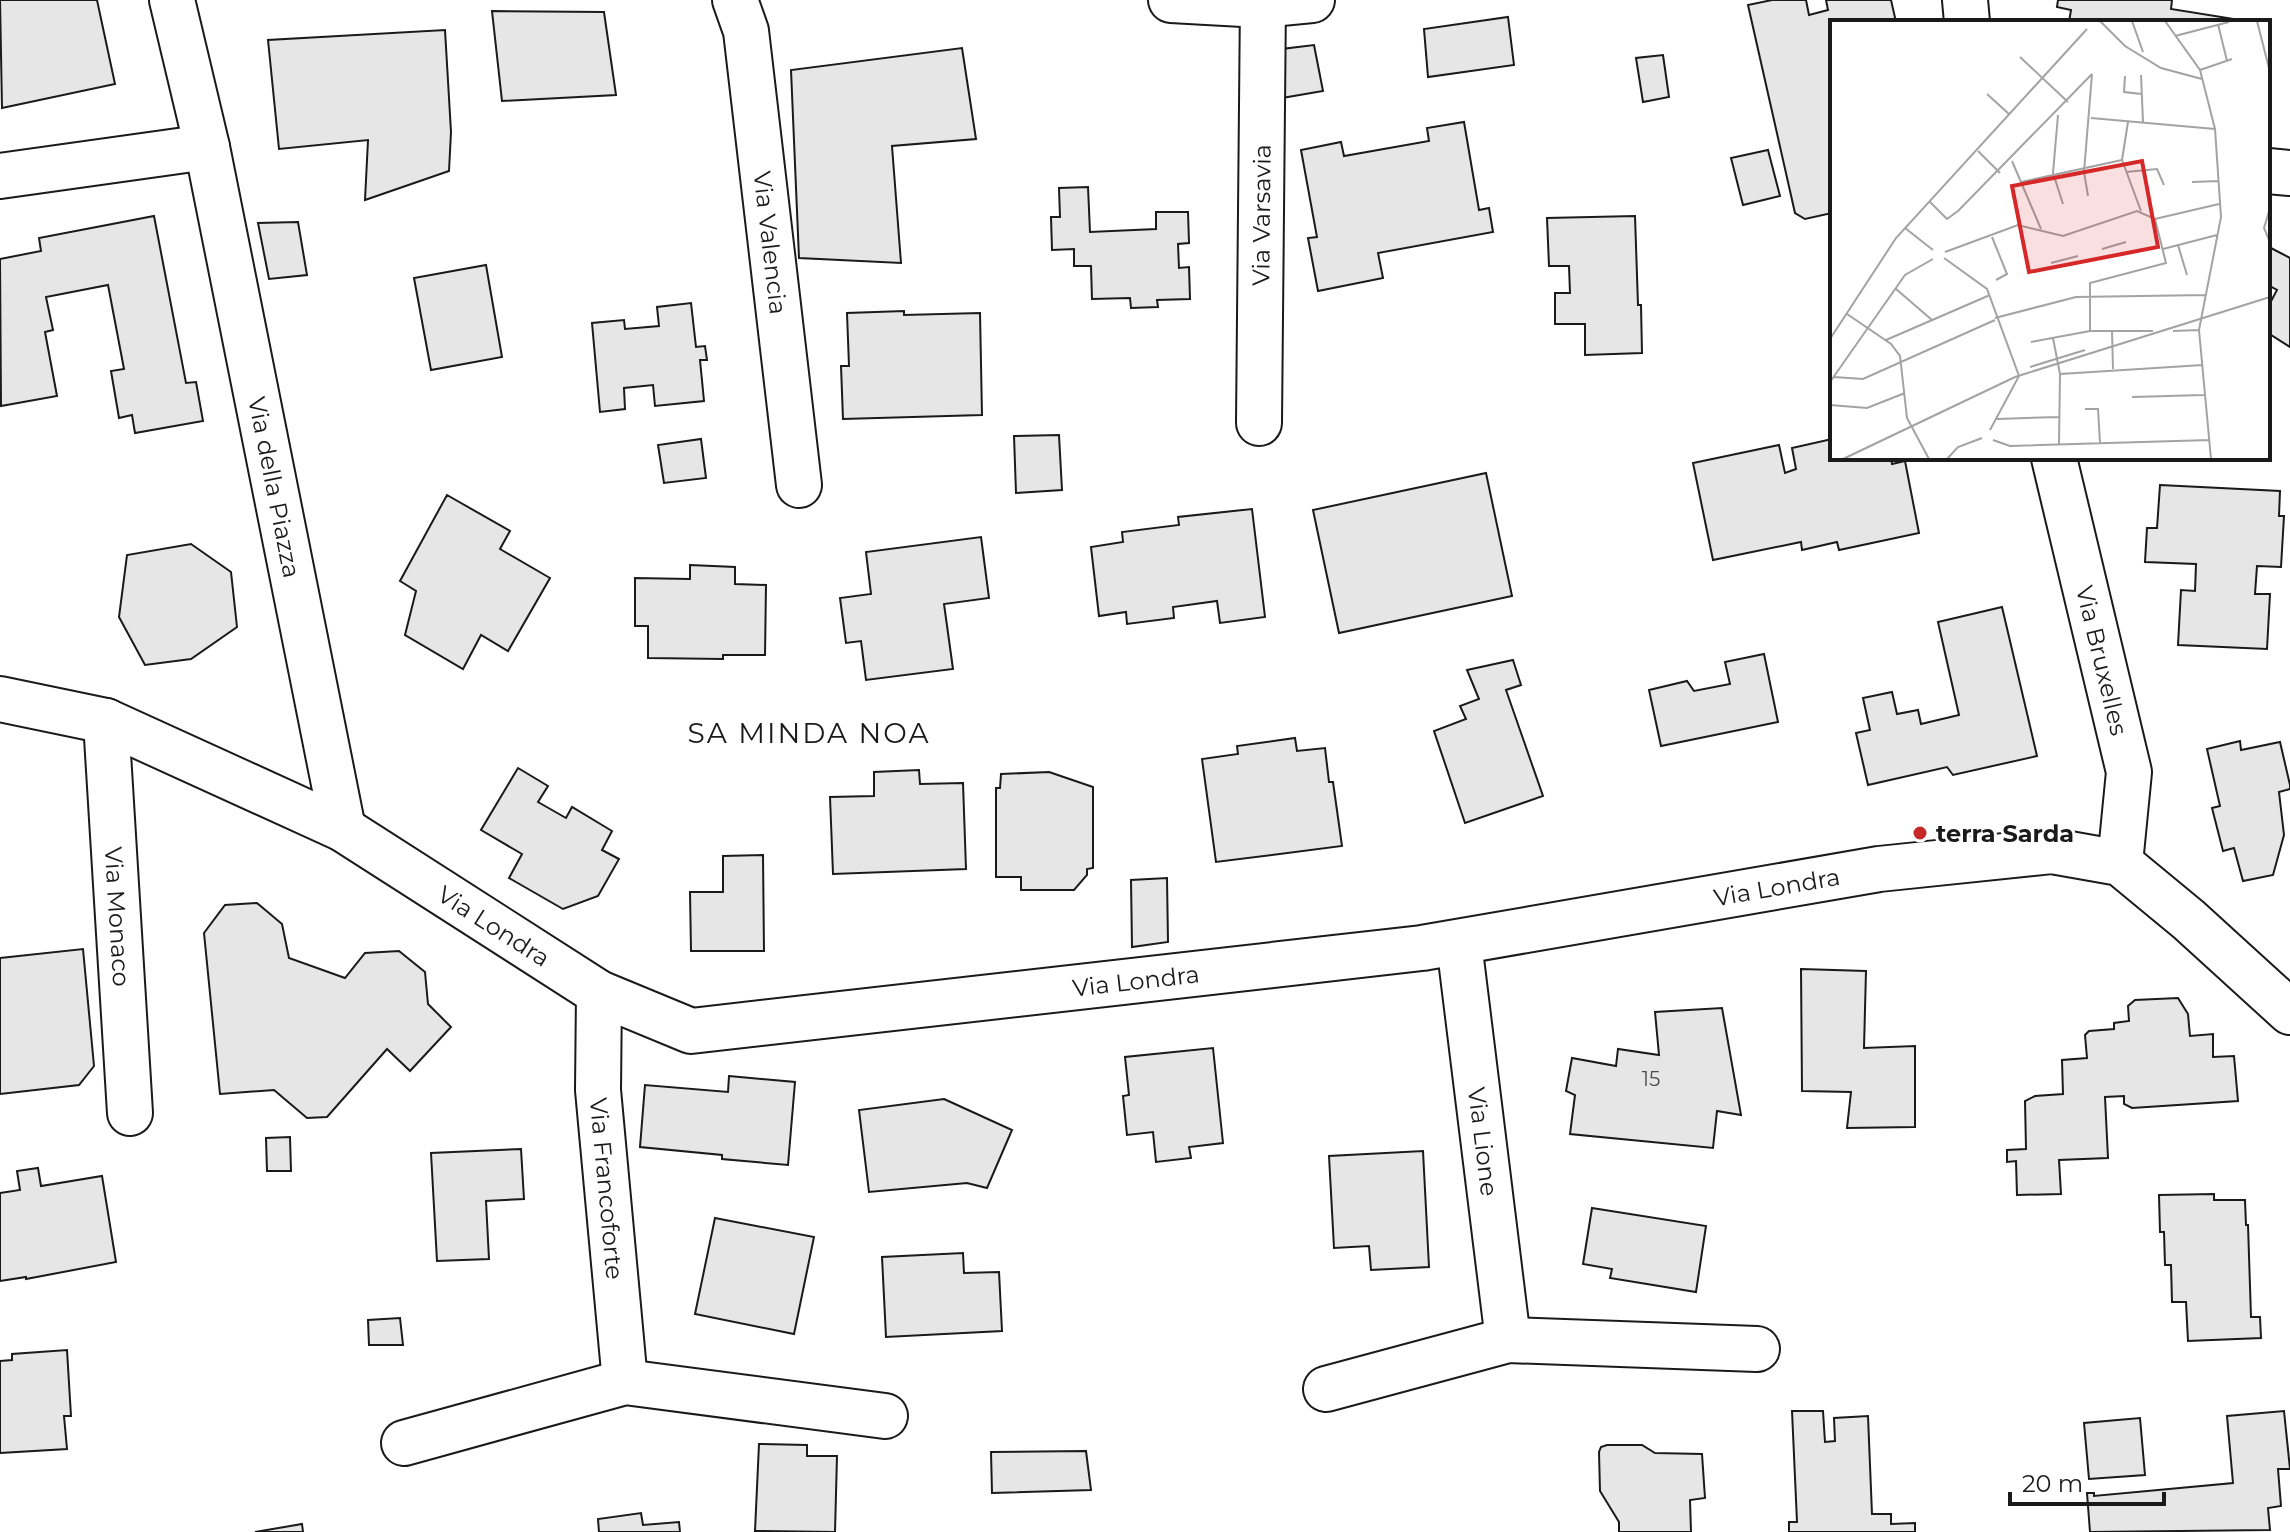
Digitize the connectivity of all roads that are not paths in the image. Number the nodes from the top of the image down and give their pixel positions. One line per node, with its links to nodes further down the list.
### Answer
1 (172, 0): 8 (street, Via della Piazza)
2 (735, 0): 14 (street, Via Valencia)
3 (1171, 0): 6 (street)
4 (1312, 0): 6 (street)
5 (1965, 0): 7 (street)
6 (1262, 2): 12 (street, Via Varsavia)
7 (1967, 20)
8 (207, 147): 11 (street); 17 (street, Via della Piazza)
9 (2270, 171): 10 (street)
10 (2290, 173)
11 (0, 176)
12 (1259, 423)
13 (2054, 460): 18 (street, Via Bruxelles)
14 (799, 485)
15 (0, 699): 16 (street, Via Londra)
16 (106, 721): 17 (street, Via Londra); 22 (street, Via Monaco)
17 (343, 829): 20 (street, Via Londra)
18 (2120, 863): 19 (street, Via Londra); 21 (street, Via Londra)
19 (1459, 943): 20 (street, Via Londra); 23 (street, Via Lione)
20 (599, 993): 25 (street, Via Francoforte)
21 (2290, 1012)
22 (130, 1113)
23 (1508, 1340): 24 (street); 26 (street)
24 (1757, 1349)
25 (625, 1382): 27 (street); 28 (street)
26 (1326, 1389)
27 (885, 1416)
28 (404, 1443)

